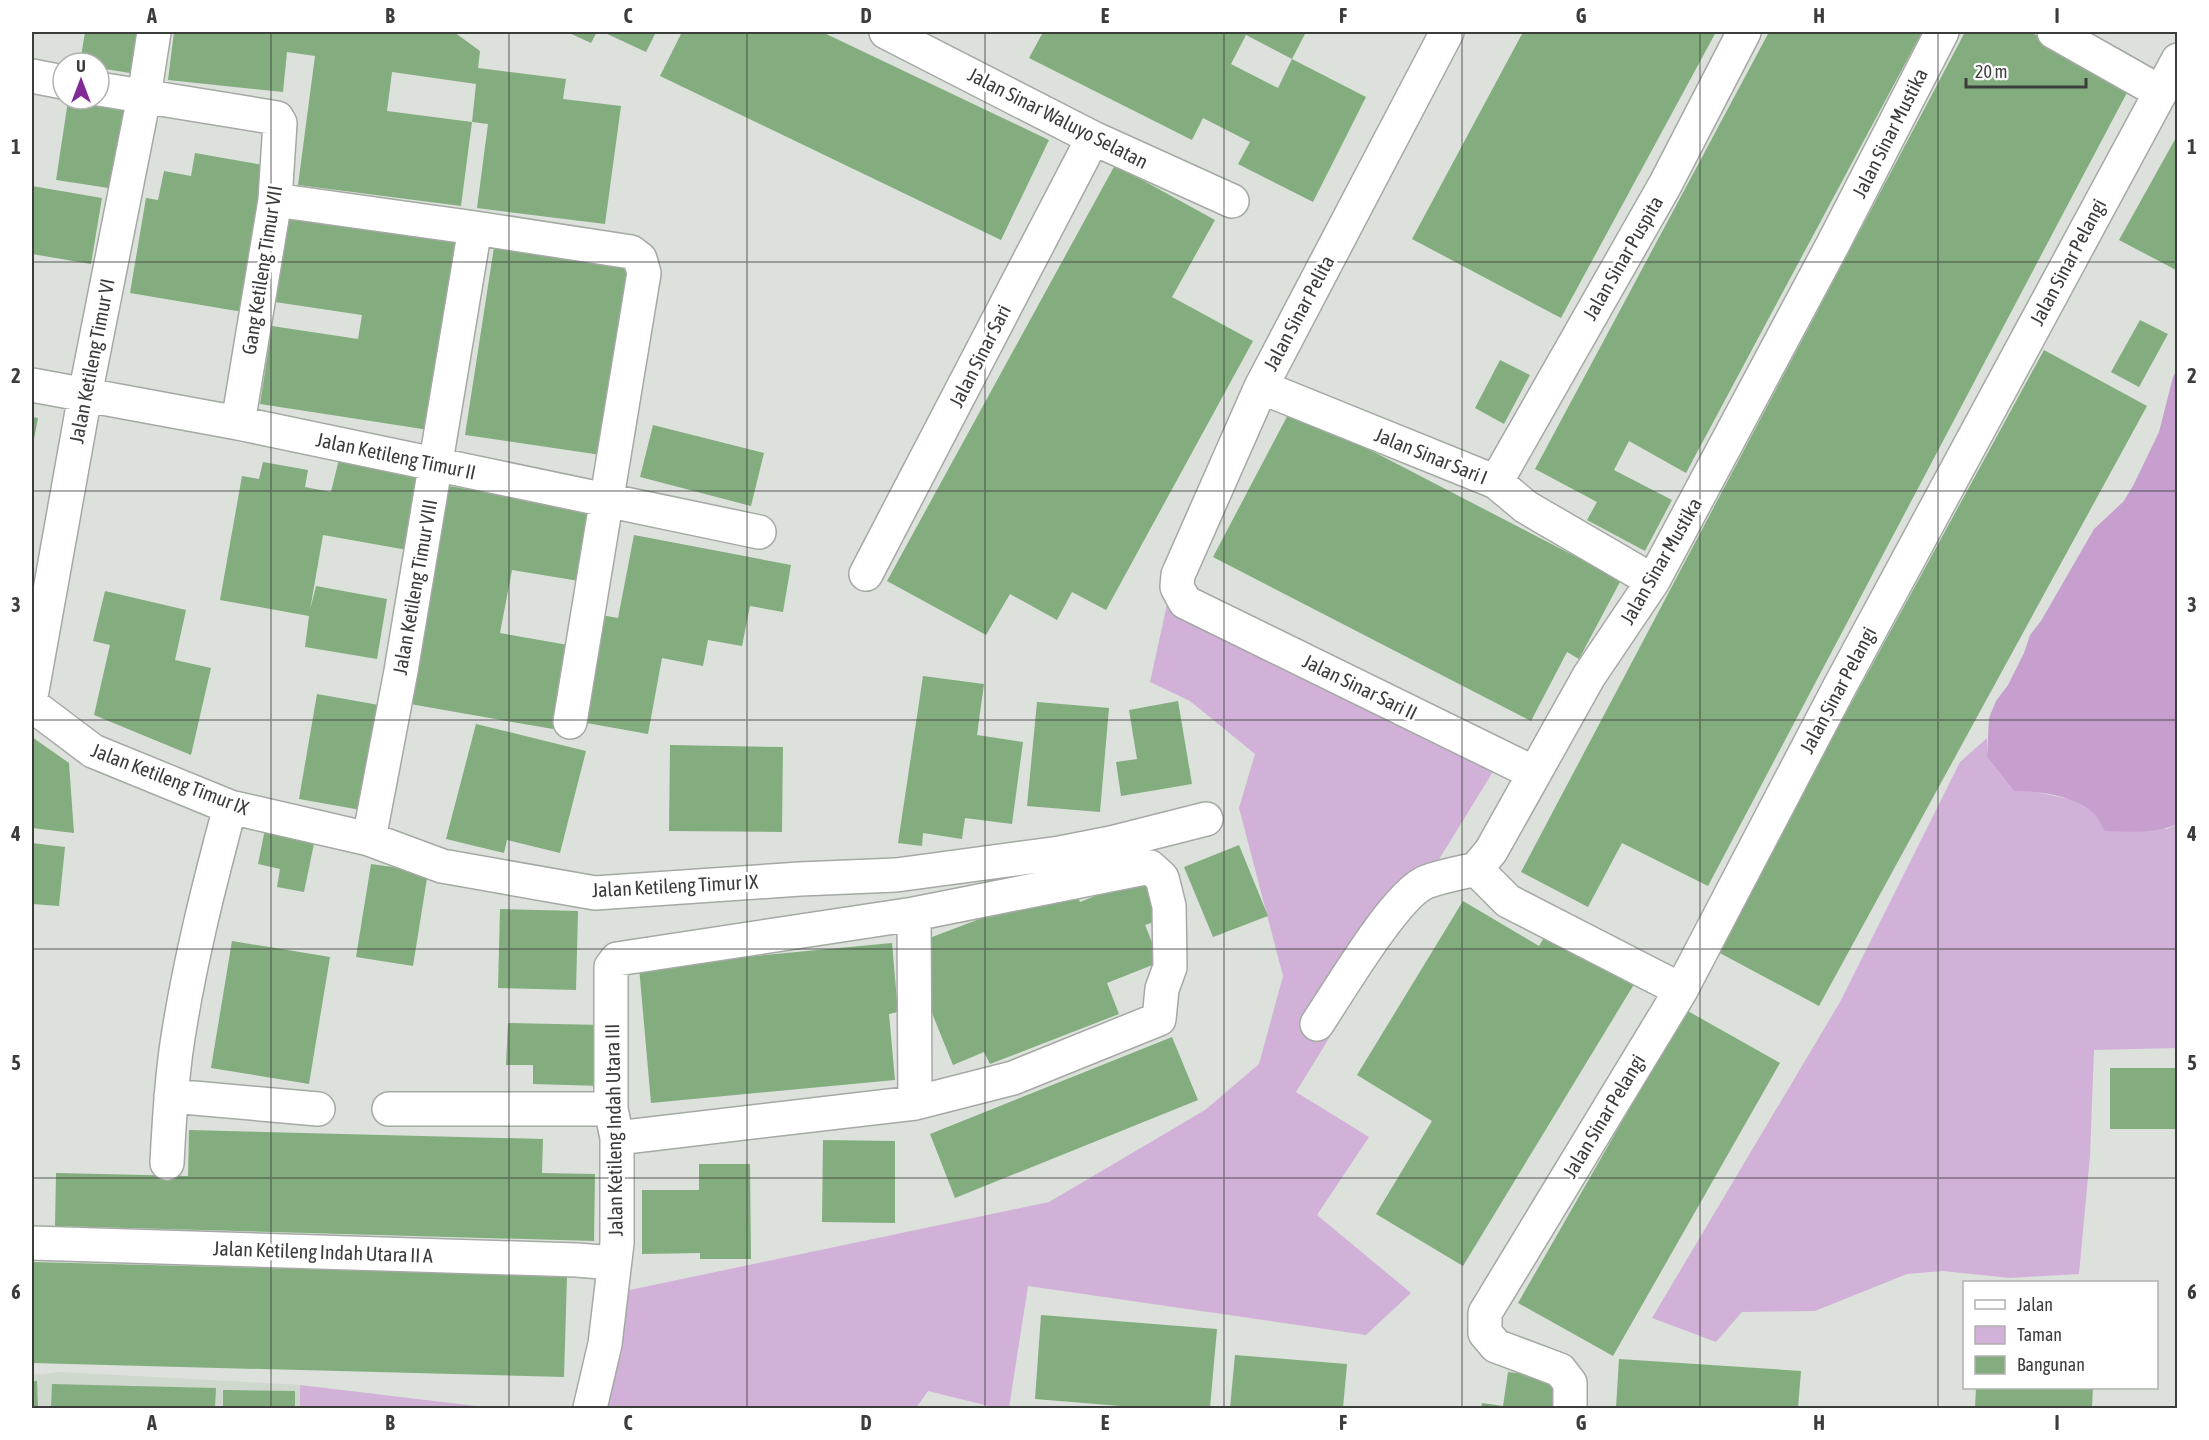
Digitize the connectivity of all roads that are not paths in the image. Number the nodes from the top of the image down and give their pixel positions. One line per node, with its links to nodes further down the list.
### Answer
1 (154, 32): 12 (street, Jalan Ketileng Timur VI)
2 (886, 32): 13 (street, Jalan Sinar Waluyo Selatan)
3 (1447, 32): 18 (street, Jalan Sinar Pelita)
4 (1744, 32): 22 (street, Jalan Sinar Puspita)
5 (1942, 32): 26 (street, Jalan Sinar Mustika)
6 (2054, 32): 11 (street)
7 (2178, 60): 11 (street, Jalan Sinar Pelangi)
8 (32, 76): 9 (street)
9 (51, 80)
10 (111, 91): 12 (street)
11 (2160, 92): 37 (street, Jalan Sinar Pelangi)
12 (144, 97): 14 (street, Gang Ketileng Timur VII); 19 (street, Jalan Ketileng Timur VI)
13 (1093, 138): 15 (street, Jalan Sinar Waluyo Selatan); 25 (street, Jalan Sinar Sari)
14 (275, 200): 16 (street); 20 (street, Gang Ketileng Timur VII)
15 (1232, 201)
16 (475, 228): 21 (street, Jalan Ketileng Timur VIII); 23 (street)
17 (32, 385): 19 (street, Jalan Ketileng Timur II)
18 (1261, 387): 22 (street, Jalan Sinar Sari I); 27 (street, Jalan Sinar Pelita)
19 (85, 395): 20 (street, Jalan Ketileng Timur II); 28 (street, Jalan Ketileng Timur VI)
20 (238, 423): 21 (street, Jalan Ketileng Timur II)
21 (435, 464): 23 (street, Jalan Ketileng Timur II); 34 (street, Jalan Ketileng Timur VIII)
22 (1496, 482): 26 (street, Jalan Sinar Sari I)
23 (607, 500): 24 (street, Jalan Ketileng Timur II); 30 (street)
24 (759, 531)
25 (866, 574)
26 (1653, 581): 31 (street, Jalan Sinar Mustika)
27 (1185, 602): 31 (street, Jalan Sinar Sari II)
28 (32, 691)
29 (32, 705): 32 (street, Jalan Ketileng Timur IX)
30 (570, 722)
31 (1534, 773): 35 (street, Jalan Sinar Mustika)
32 (230, 807): 34 (street, Jalan Ketileng Timur IX); 39 (street)
33 (1206, 819): 34 (street, Jalan Ketileng Timur IX)
34 (369, 839)
35 (1476, 869): 37 (street); 38 (street)
36 (914, 914): 40 (street); 40 (street); 43 (street, Jalan Ketileng Indah Utara III)
37 (1681, 990): 48 (street, Jalan Sinar Pelangi)
38 (1317, 1024)
39 (171, 1096): 41 (street); 44 (street)
40 (915, 1103): 43 (street)
41 (318, 1109)
42 (389, 1109): 43 (street)
43 (614, 1123): 46 (street, Jalan Ketileng Indah Utara III)
44 (167, 1163)
45 (32, 1243): 46 (street, Jalan Ketileng Indah Utara II A)
46 (614, 1263): 47 (street, Jalan Ketileng Indah Utara III)
47 (590, 1408)
48 (1570, 1408)

